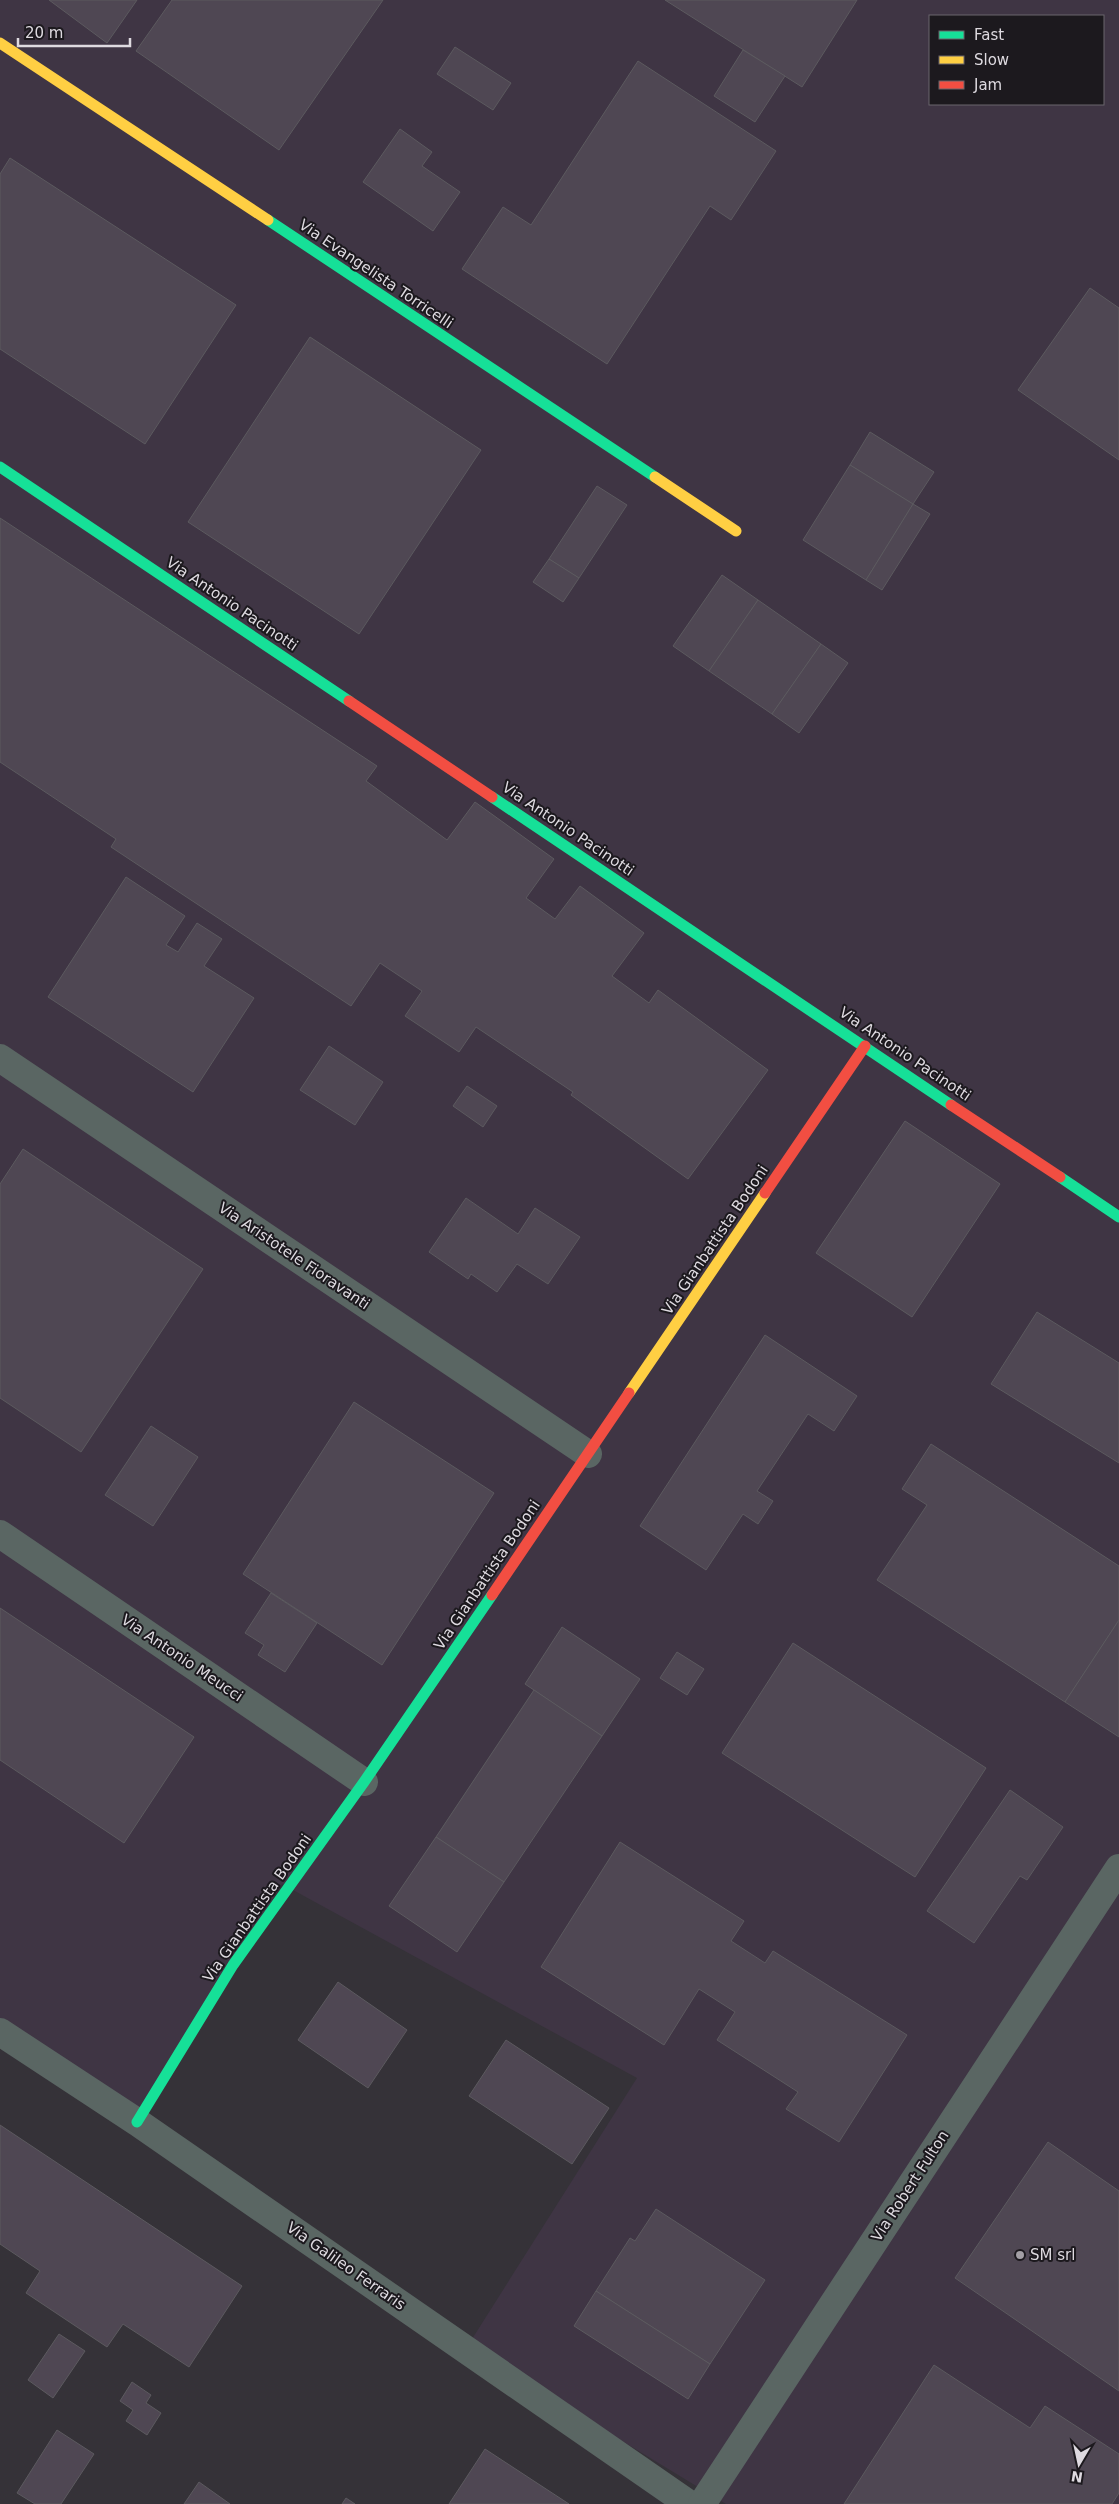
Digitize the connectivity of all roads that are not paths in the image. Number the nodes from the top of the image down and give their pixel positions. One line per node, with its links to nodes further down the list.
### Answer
1 (0, 43): 3 (street, Via Evangelista Torricelli)
2 (0, 467): 4 (street, Via Antonio Pacinotti)
3 (736, 531)
4 (865, 1046): 6 (street, Via Antonio Pacinotti); 7 (street, Via Gianbattista Bodoni)
5 (0, 1058): 7 (street, Via Aristotele Fioravanti)
6 (1119, 1217)
7 (588, 1454): 9 (street, Via Gianbattista Bodoni)
8 (0, 1534): 9 (street, Via Antonio Meucci)
9 (364, 1782): 12 (street, Via Gianbattista Bodoni)
10 (1119, 1868): 14 (street, Via Robert Fulton)
11 (0, 2032): 12 (street, Via Galileo Ferraris)
12 (137, 2122): 13 (street, Via Galileo Ferraris)
13 (690, 2504)
14 (702, 2504)

